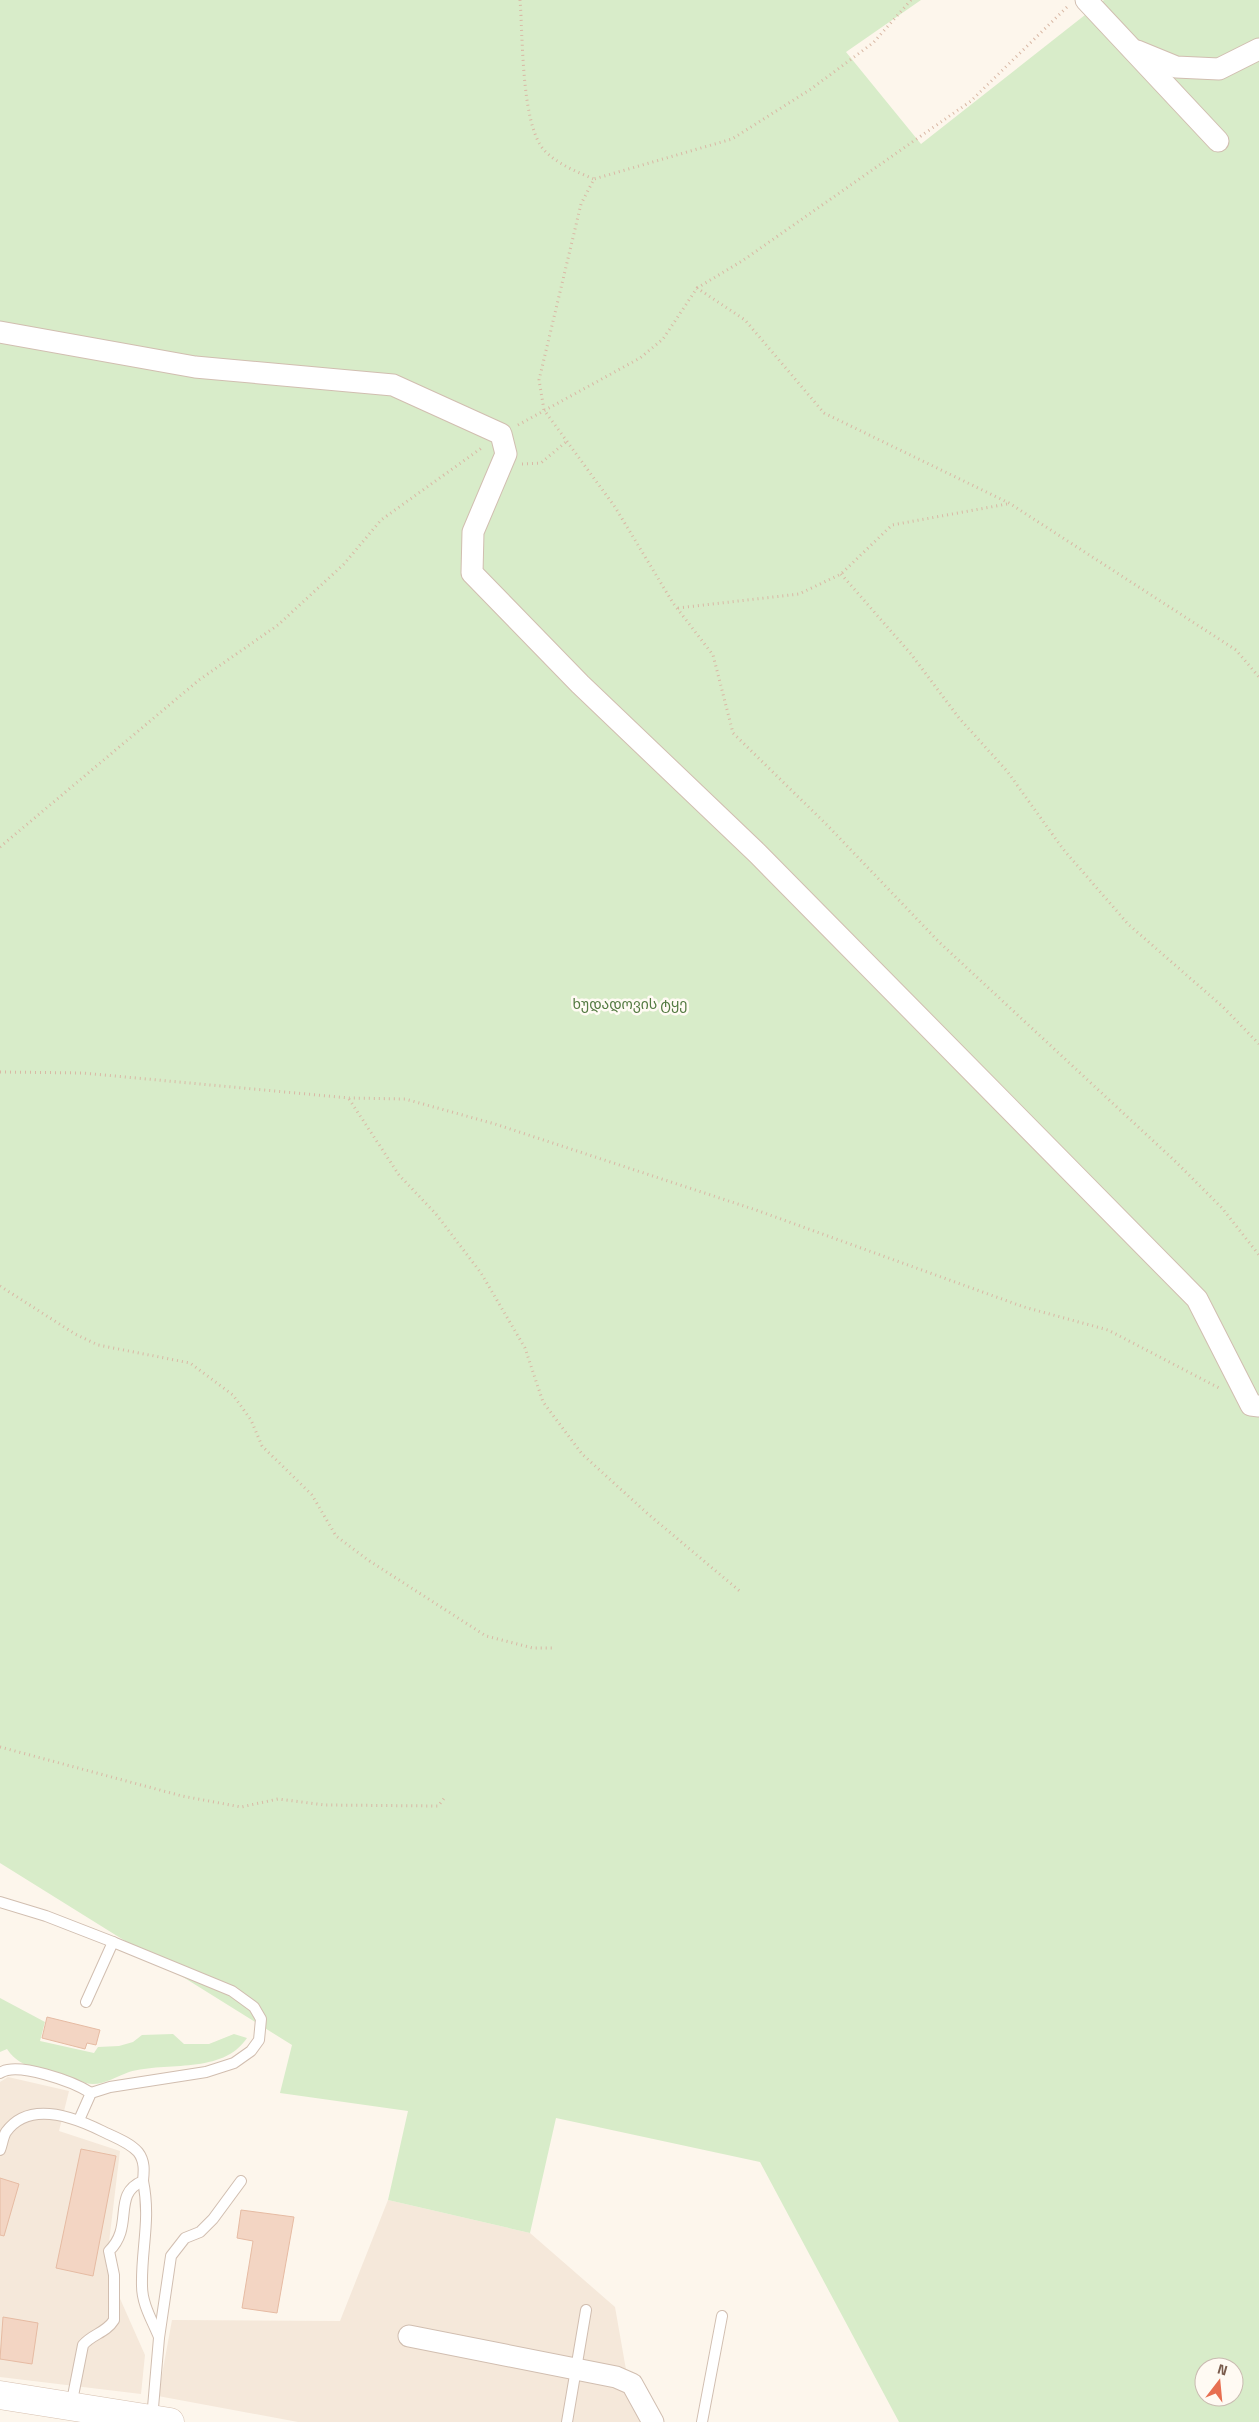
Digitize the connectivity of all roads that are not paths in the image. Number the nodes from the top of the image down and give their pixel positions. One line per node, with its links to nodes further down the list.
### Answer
1 (1086, 0): 2 (street)
2 (1131, 49): 3 (street); 4 (street)
3 (1259, 50)
4 (1218, 141)
5 (0, 332): 6 (street)
6 (1255, 1405)
7 (0, 1902): 8 (lane)
8 (114, 1942): 9 (lane); 11 (lane)
9 (86, 2002)
10 (0, 2073): 11 (lane)
11 (91, 2093): 12 (lane)
12 (80, 2120): 13 (lane); 15 (lane)
13 (0, 2150)
14 (241, 2181): 19 (lane)
15 (143, 2182): 19 (lane); 22 (lane)
16 (586, 2310): 20 (lane)
17 (722, 2316): 26 (lane)
18 (409, 2336): 20 (street)
19 (159, 2338): 23 (lane)
20 (576, 2371): 24 (lane); 25 (street)
21 (0, 2395): 22 (street)
22 (71, 2406): 23 (street)
23 (161, 2420)
24 (567, 2422)
25 (653, 2422)
26 (702, 2422)

